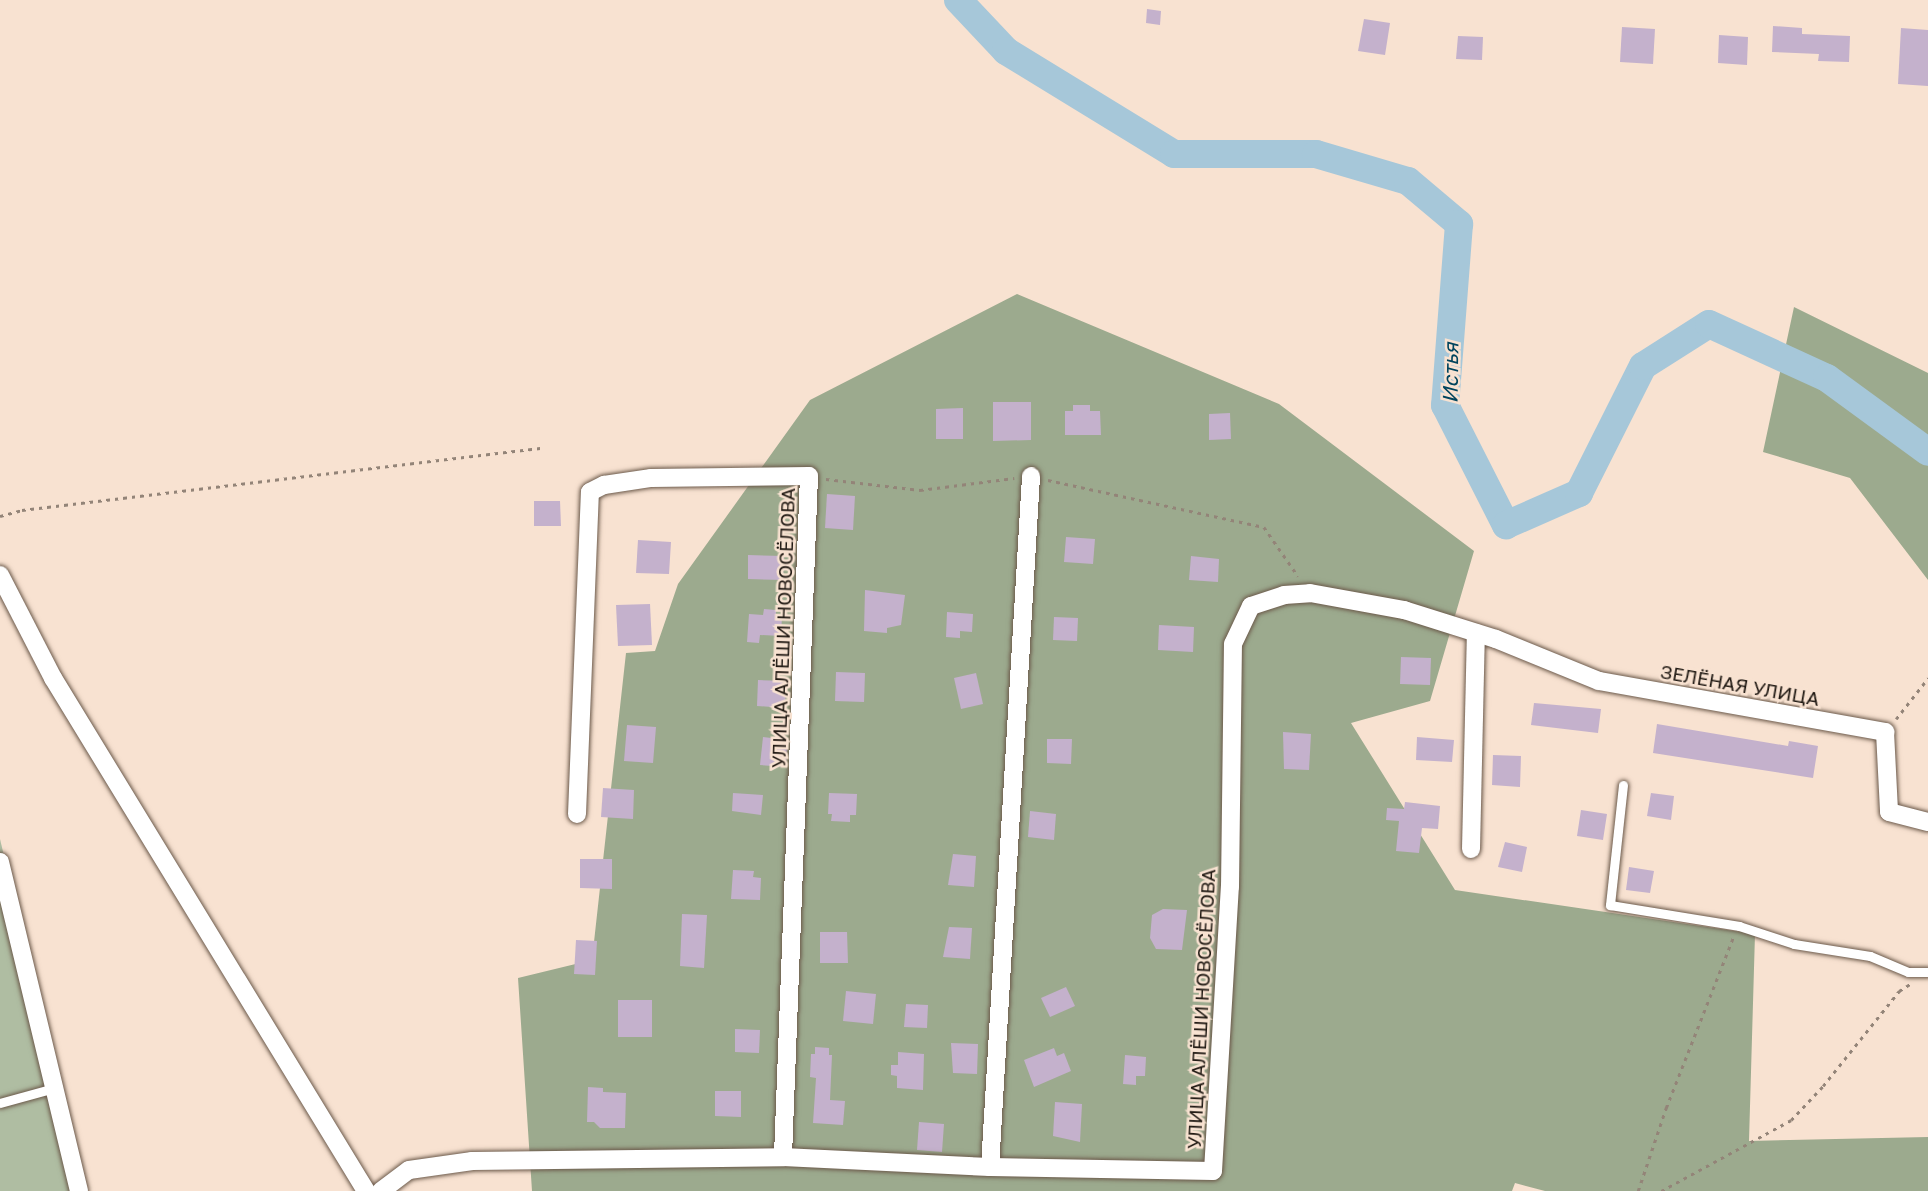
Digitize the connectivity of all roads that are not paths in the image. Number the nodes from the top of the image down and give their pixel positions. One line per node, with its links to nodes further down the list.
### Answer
1 (1031, 476): 14 (street)
2 (0, 577): 16 (street)
3 (1310, 593): 4 (street, ЗЕЛЁНАЯ УЛИЦА); 14 (street, УЛИЦА АЛЁШИ НОВОСЁЛОВА)
4 (1476, 633): 7 (street, ЗЕЛЁНАЯ УЛИЦА); 8 (street)
5 (1623, 785): 10 (lane)
6 (577, 814): 13 (street, УЛИЦА АЛЁШИ НОВОСЁЛОВА)
7 (1928, 822)
8 (1471, 849)
9 (0, 862): 11 (street)
10 (1928, 972)
11 (54, 1088): 12 (lane); 15 (street)
12 (0, 1103)
13 (783, 1157): 14 (street, УЛИЦА АЛЁШИ НОВОСЁЛОВА); 17 (street, УЛИЦА АЛЁШИ НОВОСЁЛОВА)
14 (990, 1167)
15 (79, 1191)
16 (366, 1191)
17 (382, 1191)

